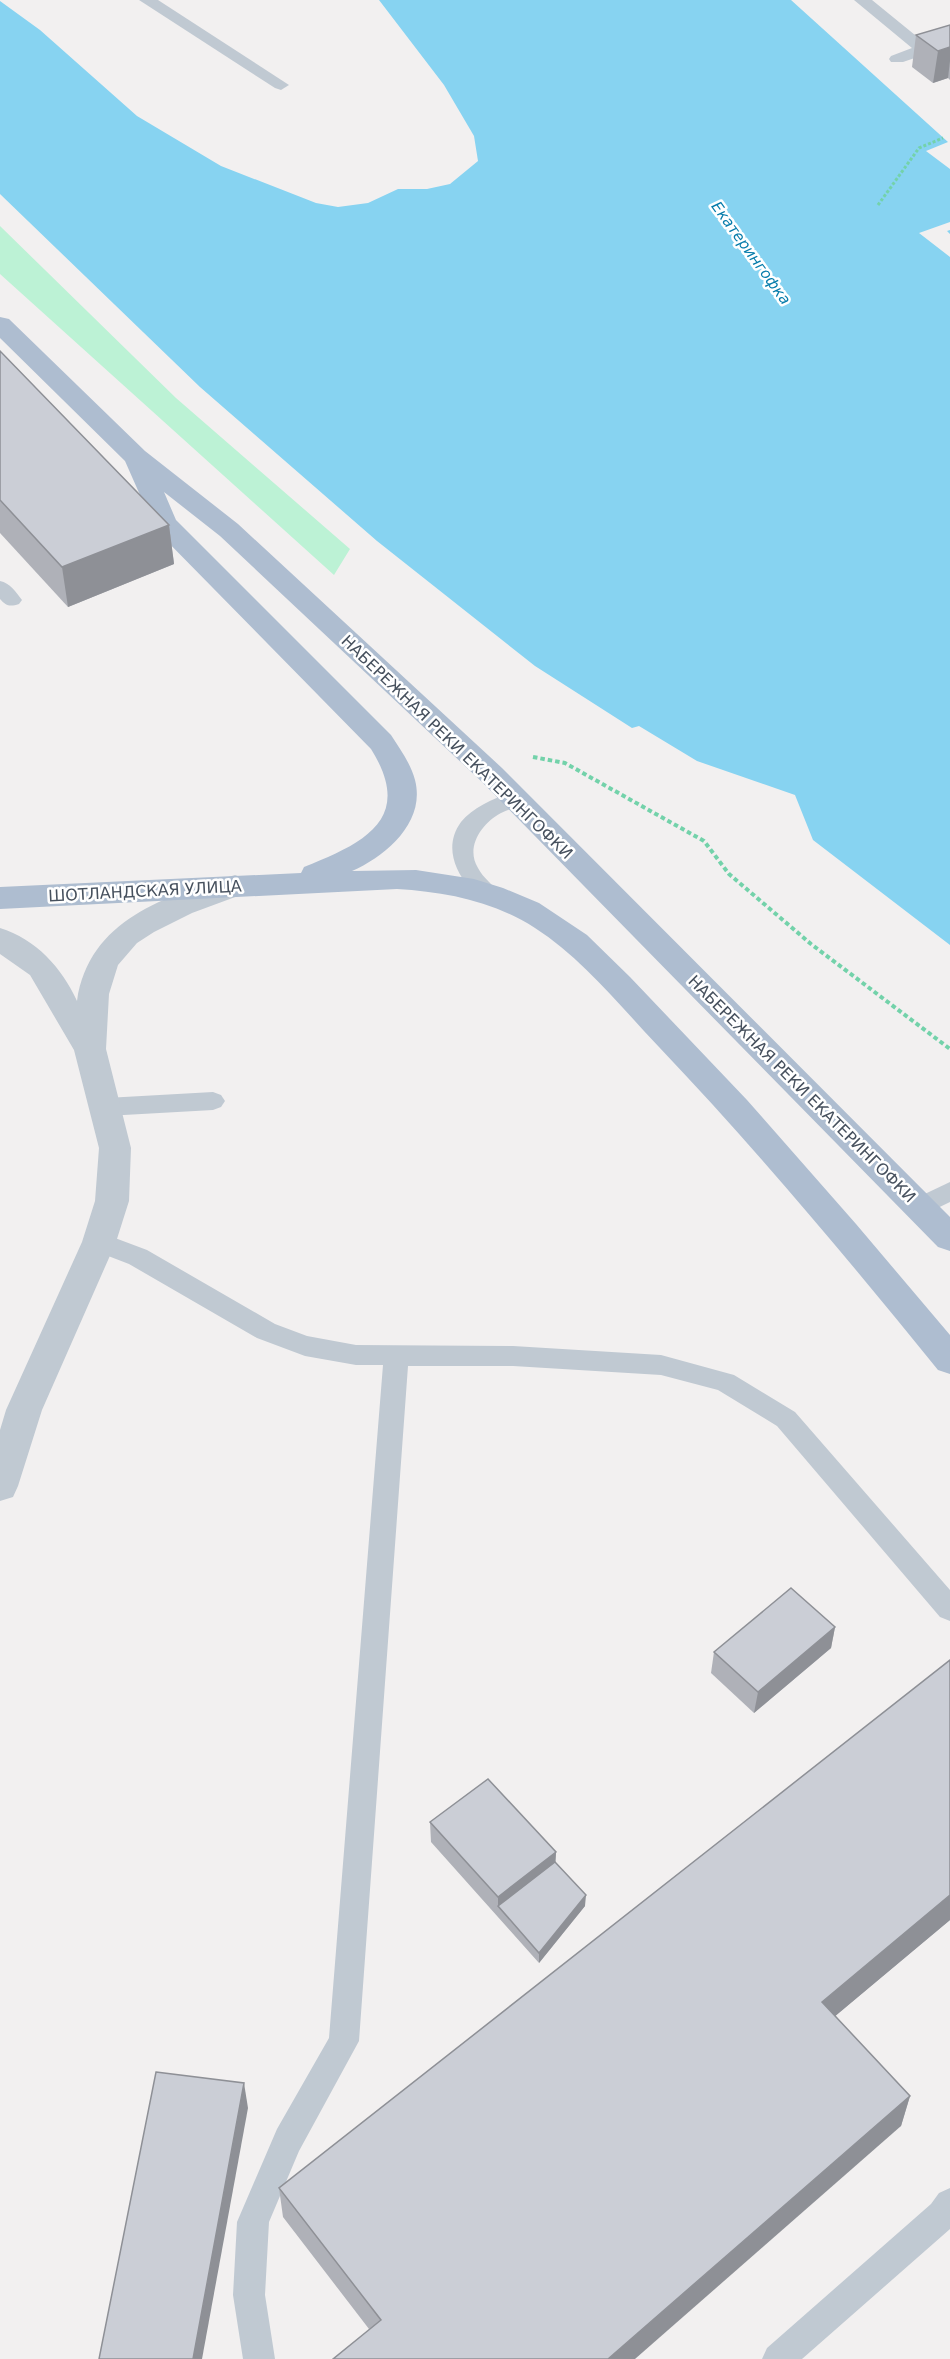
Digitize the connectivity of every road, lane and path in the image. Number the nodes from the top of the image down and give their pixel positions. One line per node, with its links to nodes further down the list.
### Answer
1 (147, 0): 6 (lane)
2 (862, 0): 4 (lane)
3 (950, 41): 4 (lane)
4 (924, 50): 5 (lane)
5 (897, 59)
6 (281, 85)
7 (943, 138): 8 (path)
8 (878, 205)
9 (0, 324): 10 (main road, НАБЕРЕЖНАЯ РЕКИ ЕКАТЕРИНГОФКИ)
10 (136, 457): 12 (main road, НАБЕРЕЖНАЯ РЕКИ ЕКАТЕРИНГОФКИ); 13 (main road)
11 (533, 757): 19 (path)
12 (514, 799): 15 (lane); 23 (main road, НАБЕРЕЖНАЯ РЕКИ ЕКАТЕРИНГОФКИ)
13 (289, 884): 14 (main road, ШОТЛАНДСКАЯ УЛИЦА); 15 (main road, ШОТЛАНДСКАЯ УЛИЦА)
14 (235, 886): 16 (main road, ШОТЛАНДСКАЯ УЛИЦА); 18 (street)
15 (488, 894): 27 (main road, ШОТЛАНДСКАЯ УЛИЦА)
16 (0, 898)
17 (0, 939): 18 (street)
18 (90, 1049): 21 (street)
19 (950, 1049)
20 (213, 1101): 21 (lane)
21 (106, 1107): 25 (street)
22 (950, 1191): 23 (lane)
23 (920, 1208): 24 (main road, НАБЕРЕЖНАЯ РЕКИ ЕКАТЕРИНГОФКИ)
24 (950, 1238)
25 (99, 1242): 26 (lane); 28 (street)
26 (396, 1355): 29 (lane); 31 (lane)
27 (950, 1360)
28 (0, 1486)
29 (950, 1609)
30 (950, 2204): 32 (lane)
31 (259, 2359)
32 (778, 2359)

